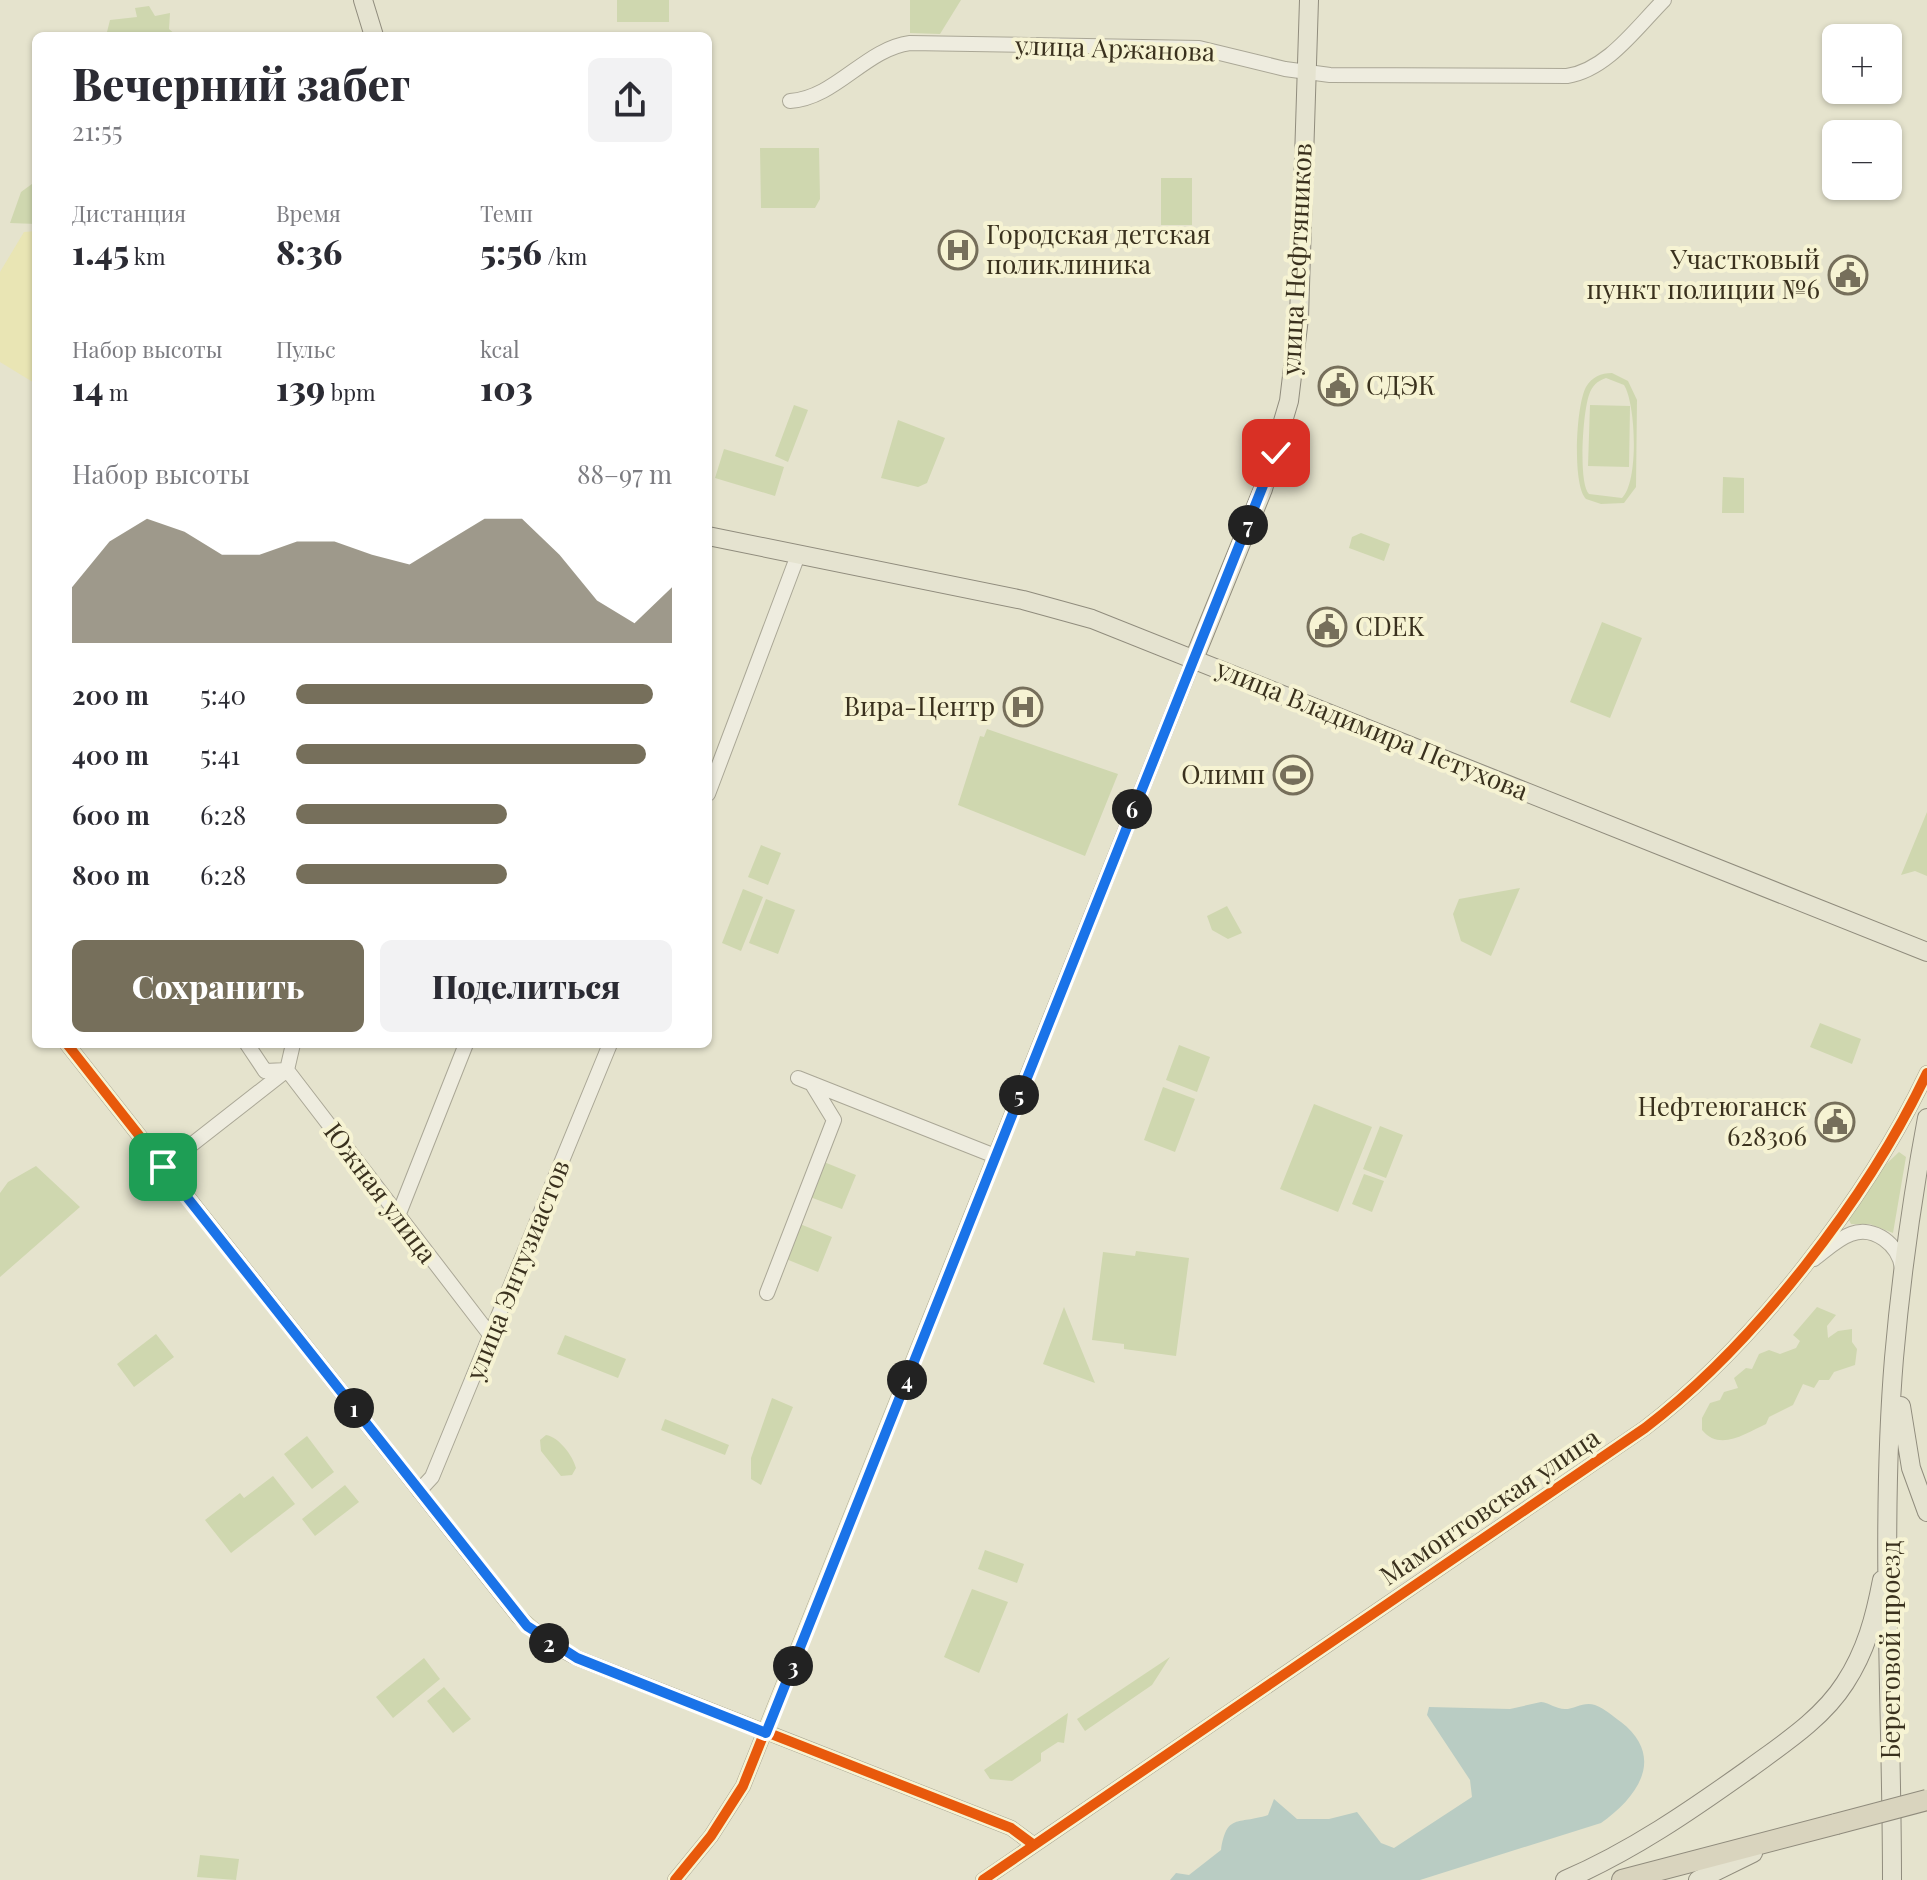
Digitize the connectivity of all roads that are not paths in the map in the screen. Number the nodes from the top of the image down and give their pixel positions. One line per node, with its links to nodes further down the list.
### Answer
1 (363, 0): 4 (main road)
2 (1309, 0): 5 (main road, улица Нефтяников)
3 (1664, 0): 5 (street, улица Аржанова)
4 (373, 32)
5 (1305, 72): 6 (street, улица Аржанова); 9 (main road, улица Нефтяников)
6 (790, 101)
7 (712, 537): 8 (main road, улица Владимира Петухова)
8 (798, 555): 9 (main road, улица Владимира Петухова); 10 (street)
9 (1194, 659): 11 (main road, улица Владимира Петухова); 20 (street, улица Нефтяников)
10 (712, 783)
11 (1927, 952)
12 (70, 1048): 22 (street)
13 (250, 1048): 17 (street)
14 (292, 1048): 17 (street)
15 (464, 1048): 23 (street)
16 (608, 1048): 27 (street, улица Энтузиастов)
17 (287, 1070): 22 (street); 23 (street, Южная улица)
18 (1927, 1073): 24 (street, Мамонтовская улица)
19 (1927, 1118): 21 (main road)
20 (995, 1156): 26 (street); 32 (street, улица Нефтяников)
21 (1923, 1165): 25 (main road)
22 (163, 1167): 29 (street)
23 (398, 1216): 27 (street, Южная улица)
24 (1801, 1269): 25 (street); 35 (street, Мамонтовская улица)
25 (1902, 1276): 28 (main road)
26 (767, 1293)
27 (491, 1336): 29 (street, улица Энтузиастов)
28 (1894, 1361): 30 (main road); 31 (main road, Береговой проезд)
29 (419, 1491): 32 (street)
30 (1927, 1512)
31 (1890, 1538): 38 (main road); 41 (main road, Береговой проезд)
32 (766, 1733): 35 (street); 36 (street, улица Нефтяников)
33 (1927, 1800): 34 (highway, bridge)
34 (1803, 1833): 39 (highway); 40 (main road)
35 (1034, 1845): 37 (street, Мамонтовская улица)
36 (675, 1880)
37 (983, 1880)
38 (1565, 1880)
39 (1622, 1880)
40 (1698, 1880)
41 (1895, 1880)

